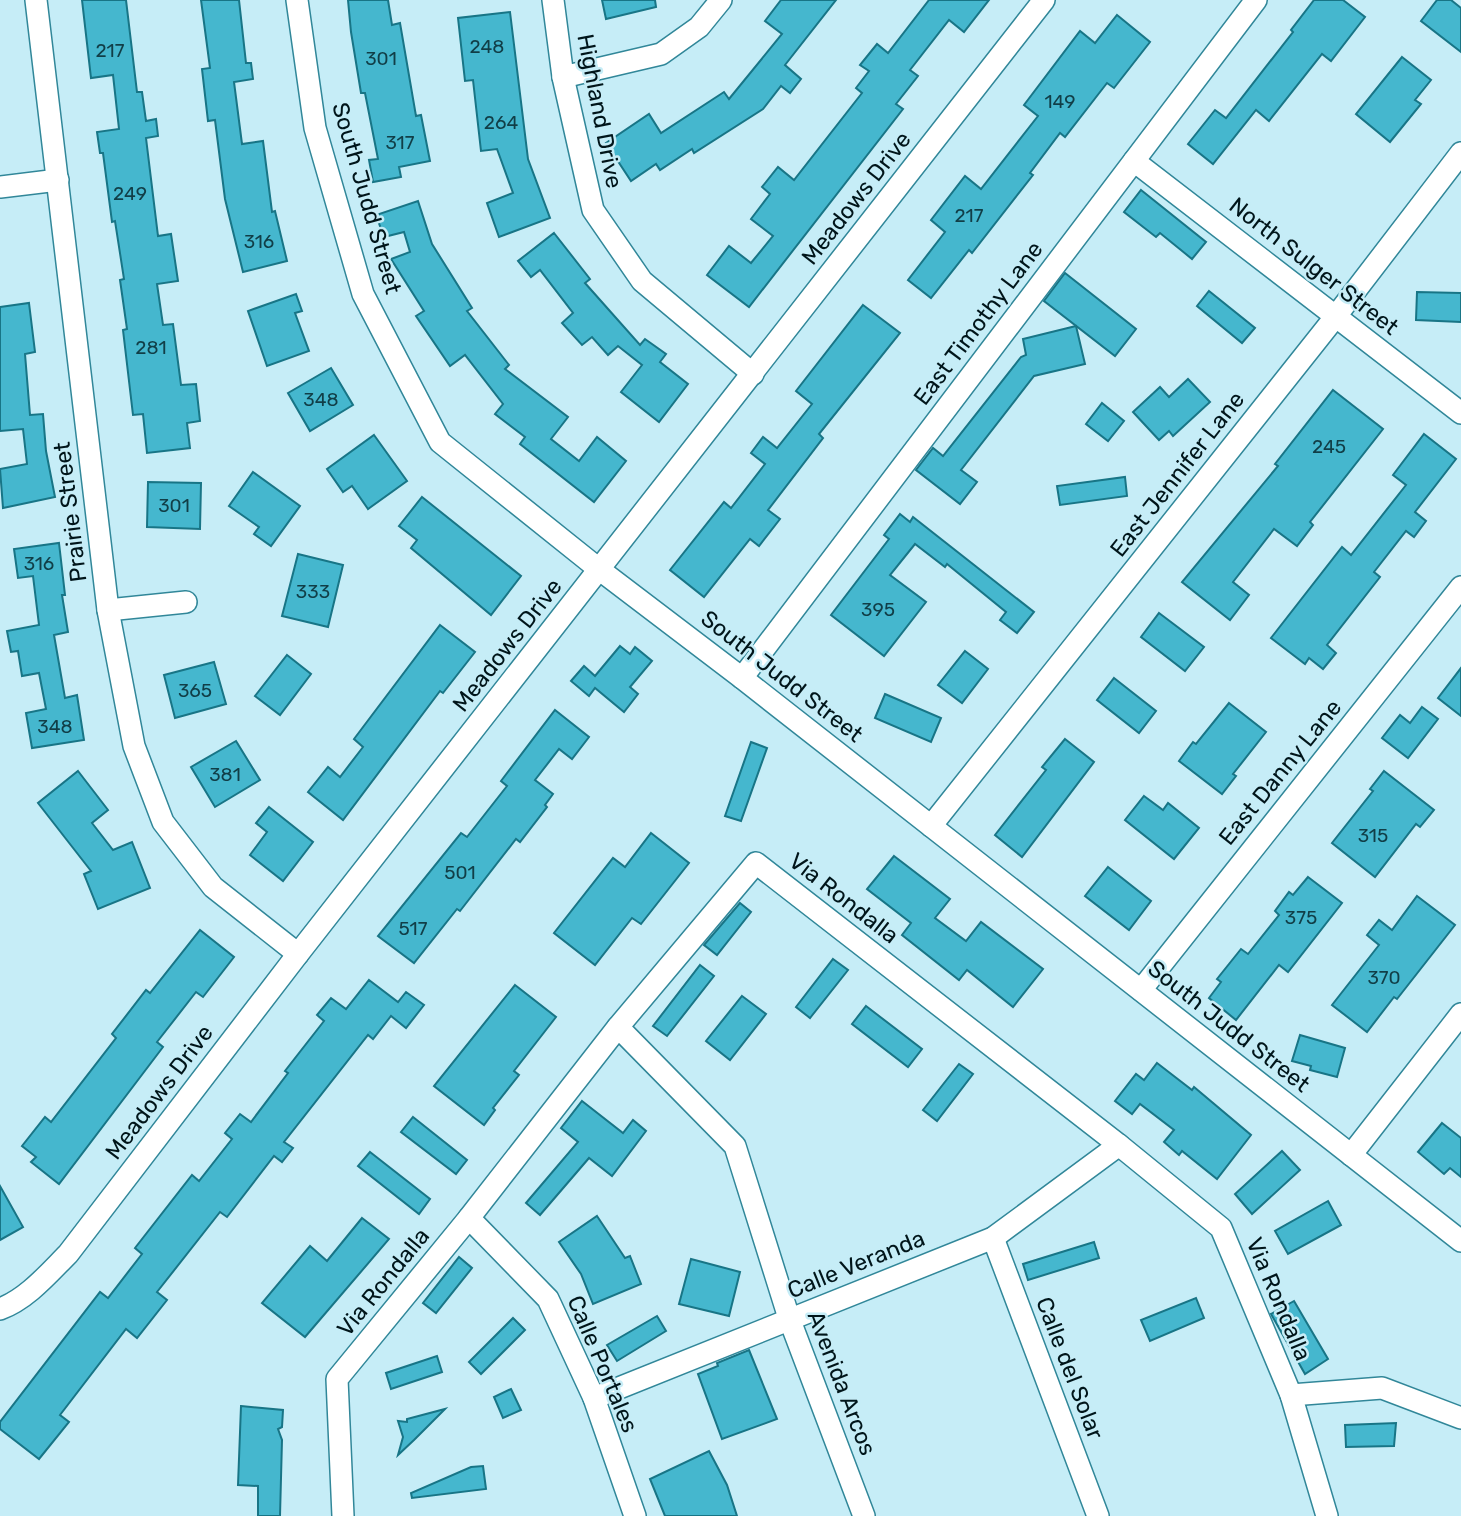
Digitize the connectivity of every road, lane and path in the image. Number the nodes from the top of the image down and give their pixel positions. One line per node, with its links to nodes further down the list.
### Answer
1 (36, 0): 10 (street, Prairie Street)
2 (298, 0): 15 (street, South Judd Street)
3 (553, 0): 7 (street, Highland Drive)
4 (721, 0): 7 (street)
5 (1044, 0): 13 (street, Meadows Drive)
6 (1256, 0): 9 (street, East Timothy Lane)
7 (563, 76): 13 (street, Highland Drive)
8 (1461, 153): 12 (street, East Jennifer Lane)
9 (1134, 161): 12 (street, North Sulger Street); 19 (street, East Timothy Lane)
10 (58, 180): 11 (street); 18 (street, Prairie Street)
11 (0, 187)
12 (1336, 316): 14 (street, North Sulger Street); 20 (street, East Jennifer Lane)
13 (753, 374): 15 (street, Meadows Drive)
14 (1461, 413)
15 (600, 570): 19 (street, South Judd Street); 21 (street, Meadows Drive)
16 (1461, 587): 22 (street, East Danny Lane)
17 (186, 601): 18 (street)
18 (108, 610): 21 (street, Prairie Street)
19 (742, 678): 20 (street, South Judd Street)
20 (931, 826): 22 (street, South Judd Street)
21 (298, 954): 30 (street, Meadows Drive)
22 (1140, 990): 26 (street, South Judd Street)
23 (1461, 1014): 26 (street)
24 (618, 1027): 25 (street, Via Rondalla); 27 (street, Via Rondalla); 31 (street, Avenida Arcos)
25 (1119, 1145): 28 (street, Calle Veranda); 32 (street, Via Rondalla)
26 (1351, 1155): 29 (street, South Judd Street)
27 (469, 1218): 33 (street, Calle Portales); 35 (street, Via Rondalla)
28 (993, 1238): 31 (street, Calle Veranda); 38 (street, Calle del Solar)
29 (1461, 1241)
30 (0, 1309)
31 (789, 1318): 33 (street, Calle Veranda); 37 (street, Avenida Arcos)
32 (1291, 1395): 34 (street); 39 (street, Via Rondalla)
33 (594, 1398): 36 (street, Calle Portales)
34 (1461, 1418)
35 (343, 1516)
36 (635, 1516)
37 (864, 1516)
38 (1098, 1516)
39 (1327, 1516)

